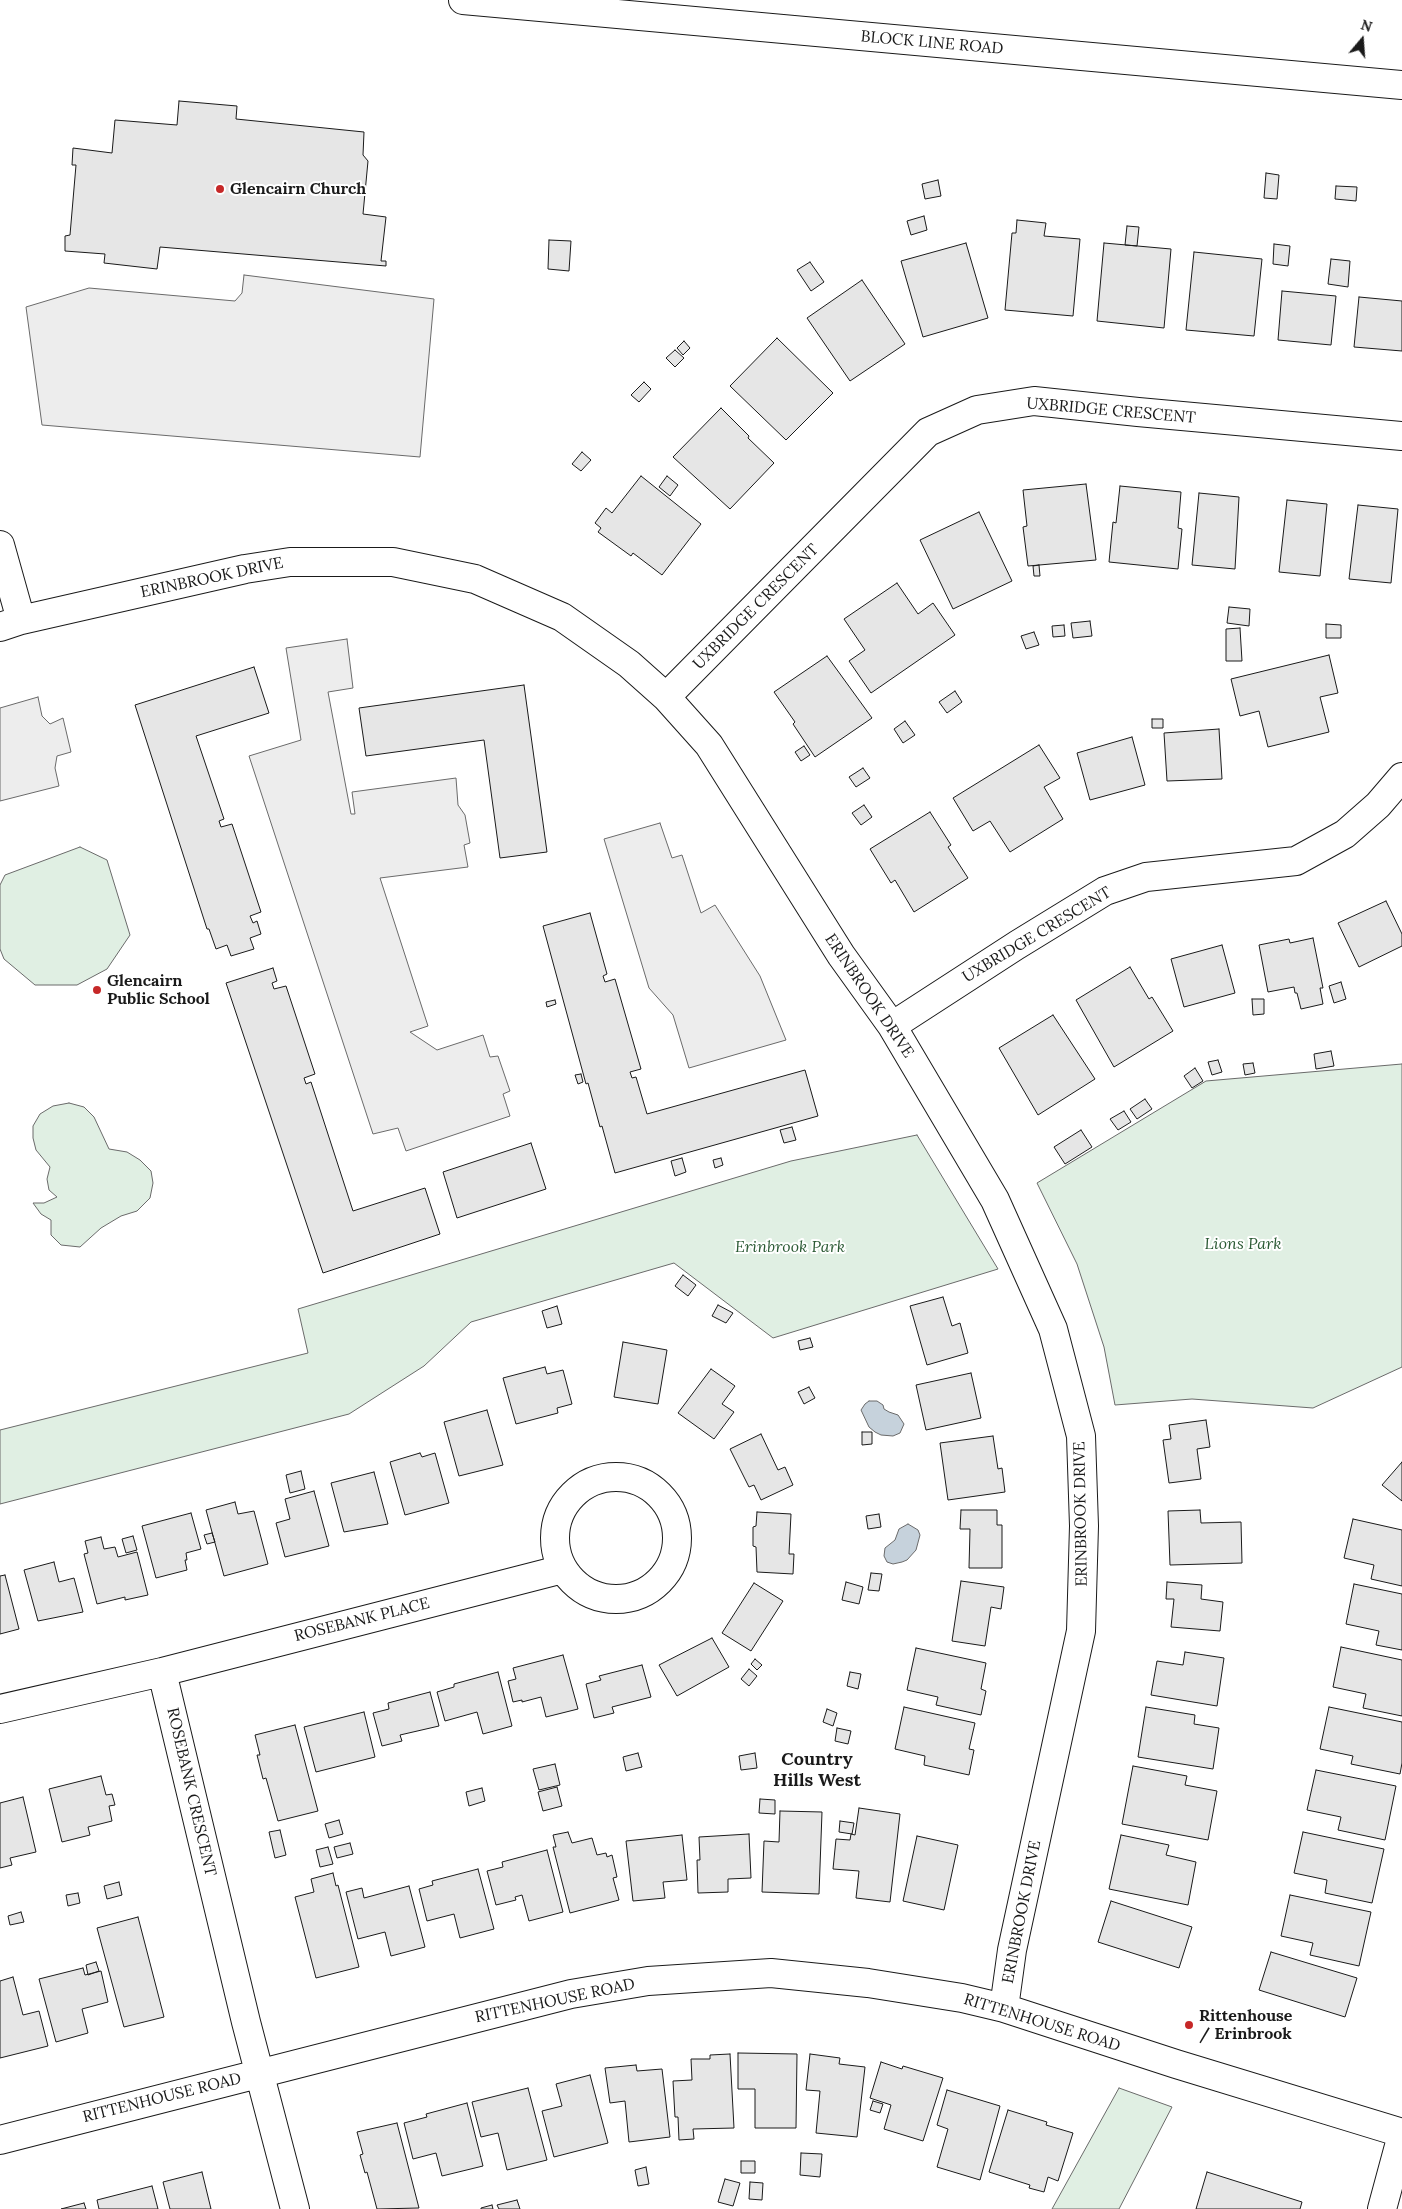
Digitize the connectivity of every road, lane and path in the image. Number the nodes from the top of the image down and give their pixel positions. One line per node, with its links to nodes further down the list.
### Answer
1 (463, 0): 2 (street, BLOCK LINE ROAD)
2 (1402, 85)
3 (1402, 436): 6 (street, UXBRIDGE CRESCENT)
4 (0, 545): 5 (street)
5 (10, 623): 6 (street, ERINBROOK DRIVE)
6 (666, 697): 8 (street, ERINBROOK DRIVE)
7 (1402, 777): 8 (street, UXBRIDGE CRESCENT)
8 (892, 1026): 12 (street, ERINBROOK DRIVE)
9 (562, 1569): 9 (street); 10 (street, ROSEBANK PLACE)
10 (162, 1672): 11 (street); 13 (street, ROSEBANK CRESCENT)
11 (0, 1709)
12 (1004, 2008): 13 (street, RITTENHOUSE ROAD); 14 (street, RITTENHOUSE ROAD)
13 (259, 2073): 15 (street, RITTENHOUSE ROAD); 16 (street, ROSEBANK CRESCENT)
14 (1402, 2134): 17 (street)
15 (0, 2140)
16 (295, 2209)
17 (1382, 2209)

